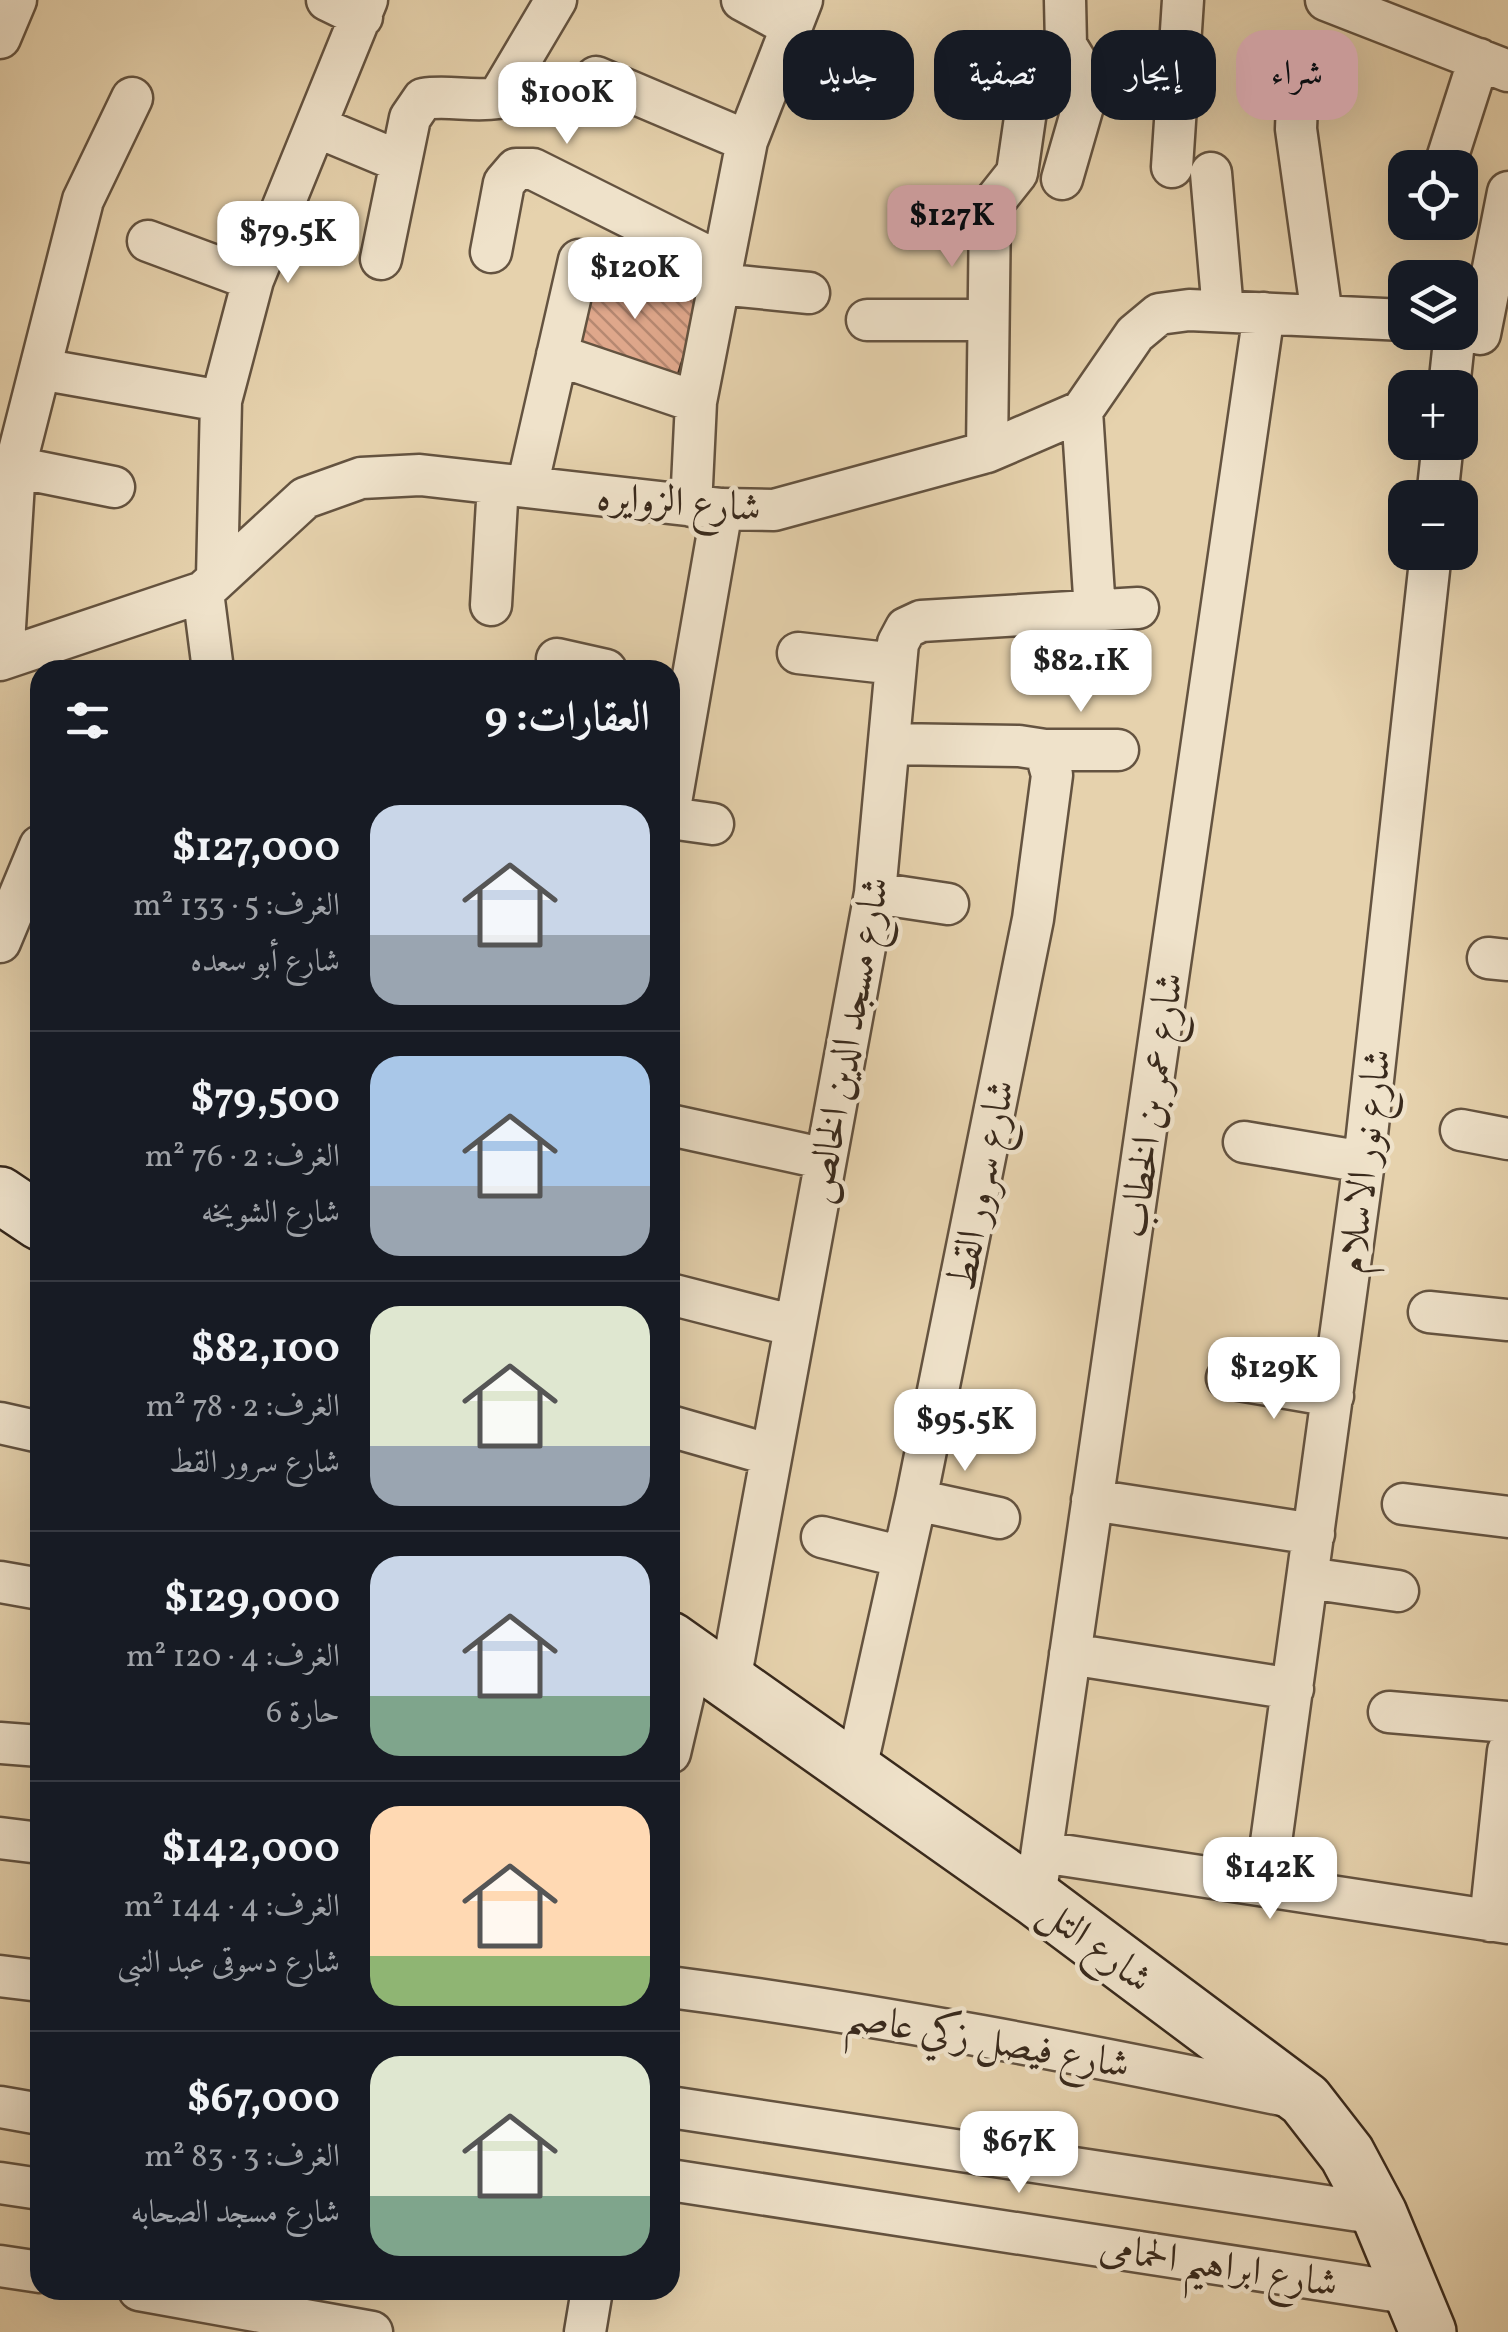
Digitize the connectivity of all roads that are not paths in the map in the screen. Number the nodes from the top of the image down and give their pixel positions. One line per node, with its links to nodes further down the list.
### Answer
1 (16, 0): 9 (street)
2 (556, 0): 18 (street)
3 (742, 0): 8 (street)
4 (1065, 0): 21 (street)
5 (1184, 0): 19 (street)
6 (1326, 0): 10 (street)
7 (352, 6): 15 (street)
8 (797, 14): 16 (street)
9 (0, 38)
10 (1493, 65): 17 (street)
11 (596, 76): 16 (street)
12 (132, 98): 39 (street)
13 (1025, 120): 36 (street)
14 (1296, 120): 33 (street)
15 (317, 127): 18 (street); 29 (street)
16 (748, 141): 28 (street)
17 (1453, 150)
18 (401, 162): 25 (street)
19 (1172, 167)
20 (1211, 174): 31 (street)
21 (1062, 179)
22 (1508, 192): 27 (street)
23 (148, 241): 29 (street)
24 (490, 252): 28 (street)
25 (381, 259)
26 (579, 260): 38 (street)
27 (1501, 263): 37 (street)
28 (721, 274): 30 (street); 41 (street)
29 (252, 280): 40 (street)
30 (809, 292)
31 (1223, 311): 32 (street); 42 (street)
32 (1264, 313): 33 (street); 86 (street, شارع عمر بن الخطاب)
33 (1322, 316): 34 (street)
34 (1388, 319)
35 (867, 320): 36 (street)
36 (987, 320): 43 (street)
37 (1478, 328)
38 (558, 356): 41 (street); 45 (street)
39 (40, 369): 40 (street); 44 (street)
40 (221, 401): 49 (street)
41 (696, 402): 47 (street)
42 (1082, 410): 43 (street, شارع الزوايره); 52 (street)
43 (986, 452): 47 (street, شارع الزوايره)
44 (14, 467): 46 (street); 55 (street)
45 (512, 486): 47 (street, شارع الزوايره); 49 (street, شارع الزوايره); 50 (street)
46 (114, 488)
47 (707, 508): 59 (street)
48 (1429, 570): 74 (street, شارع نور الاسلام)
49 (210, 585): 55 (street, شارع الزوايره); 56 (street)
50 (491, 606)
51 (1138, 608): 52 (street, شارع مسجد الدين الخالص)
52 (1095, 610): 58 (street, شارع مسجد الدين الخالص)
53 (798, 653): 58 (street)
54 (558, 658): 57 (street)
55 (2, 660)
56 (212, 660)
57 (566, 660)
58 (896, 664): 60 (street, شارع مسجد الدين الخالص)
59 (681, 688)
60 (889, 744): 61 (street); 66 (street, شارع مسجد الدين الخالص)
61 (1044, 750): 62 (street); 85 (street, شارع سرور القط)
62 (1118, 750)
63 (680, 819): 64 (street)
64 (714, 824)
65 (27, 865): 68 (street)
66 (875, 893): 67 (street); 73 (street, شارع مسجد الدين الخالص)
67 (948, 904)
68 (0, 942)
69 (680, 1127): 73 (street)
70 (1461, 1130): 71 (street)
71 (1508, 1139)
72 (1244, 1142): 74 (street)
73 (826, 1159): 78 (street, شارع مسجد الدين الخالص)
74 (1364, 1162): 80 (street, شارع نور الاسلام)
75 (680, 1297): 78 (street)
76 (1428, 1312): 77 (street)
77 (1508, 1320)
78 (795, 1326): 84 (street, شارع مسجد الدين الخالص)
79 (1227, 1378): 80 (street)
80 (1333, 1396): 90 (street, شارع نور الاسلام)
81 (0, 1423): 83 (street)
82 (680, 1429): 84 (street)
83 (30, 1430)
84 (771, 1455): 98 (street, شارع مسجد الدين الخالص)
85 (916, 1500): 89 (street); 92 (street, شارع سرور القط)
86 (1092, 1500): 90 (street); 97 (street, شارع عمر بن الخطاب)
87 (1403, 1504): 88 (street)
88 (1508, 1517)
89 (1000, 1518)
90 (1314, 1534): 93 (street, شارع نور الاسلام)
91 (822, 1538): 92 (street)
92 (903, 1557): 106 (street, شارع سرور القط)
93 (1308, 1578): 96 (street); 99 (street, شارع نور الاسلام)
94 (0, 1582): 95 (street)
95 (30, 1588)
96 (1398, 1590)
97 (1070, 1654): 99 (street); 109 (street, شارع عمر بن الخطاب)
98 (698, 1659): 101 (street, شارع مسجد الدين الخالص); 106 (street, شارع التل)
99 (1292, 1689): 110 (street, شارع نور الاسلام)
100 (1389, 1712): 102 (street)
101 (680, 1719)
102 (1508, 1722)
103 (0, 1742): 104 (street)
104 (30, 1745)
105 (1508, 1751): 111 (street)
106 (856, 1770): 109 (street, شارع التل)
107 (0, 1838): 108 (street)
108 (30, 1842)
109 (1038, 1875): 110 (street); 115 (street, شارع التل)
110 (1265, 1886): 111 (street)
111 (1499, 1922)
112 (0, 1976): 113 (street)
113 (30, 1980)
114 (680, 1989): 115 (street, شارع فيصل زكي عاصم)
115 (1305, 2100): 122 (street, شارع التل)
116 (0, 2107): 118 (street)
117 (680, 2109): 122 (street)
118 (30, 2112)
119 (680, 2182): 127 (street, شارع ابراهيم الحمامى)
120 (0, 2183): 121 (street)
121 (30, 2188)
122 (1380, 2214): 127 (street, شارع التل)
123 (0, 2266): 124 (street)
124 (30, 2270)
125 (195, 2300): 128 (street)
126 (590, 2300): 129 (street)
127 (1420, 2313)
128 (372, 2332)
129 (585, 2332)

